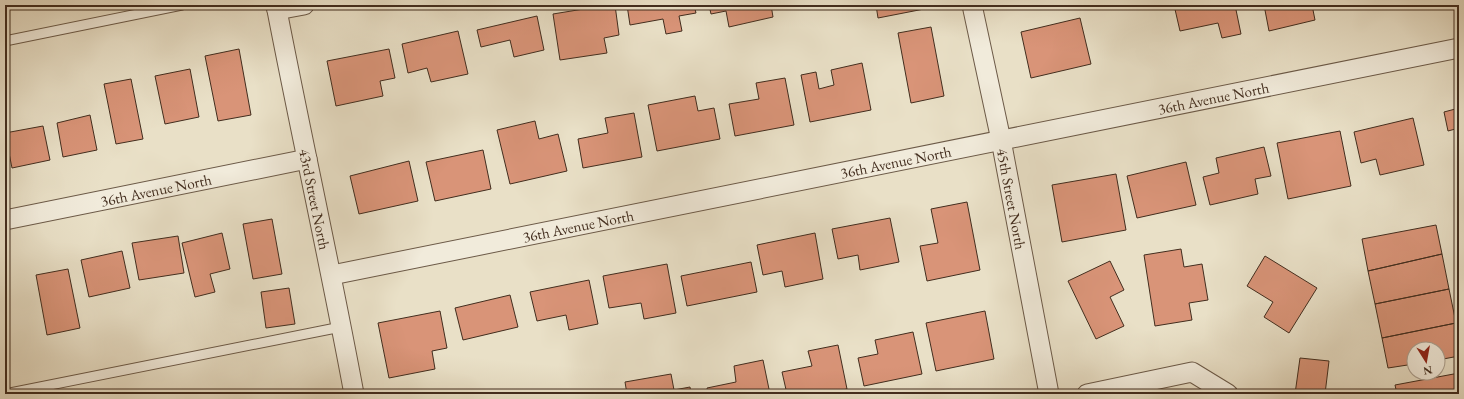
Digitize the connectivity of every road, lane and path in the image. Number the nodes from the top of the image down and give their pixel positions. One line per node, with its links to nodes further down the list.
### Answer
1 (182, 5): 5 (lane)
2 (304, 5): 4 (street)
3 (972, 5): 7 (street, 45th Street North)
4 (277, 8): 8 (street, 43rd Street North)
5 (5, 41)
6 (1459, 48): 7 (street, 36th Avenue North)
7 (1001, 140): 10 (street, 36th Avenue North); 14 (street, 45th Street North)
8 (307, 159): 9 (street, 36th Avenue North); 10 (street, 43rd Street North)
9 (5, 220)
10 (332, 275): 11 (street, 43rd Street North)
11 (341, 327): 12 (lane); 13 (street, 43rd Street North)
12 (5, 394)
13 (354, 394)
14 (1048, 394)
15 (1087, 394): 16 (street)
16 (1228, 394)

